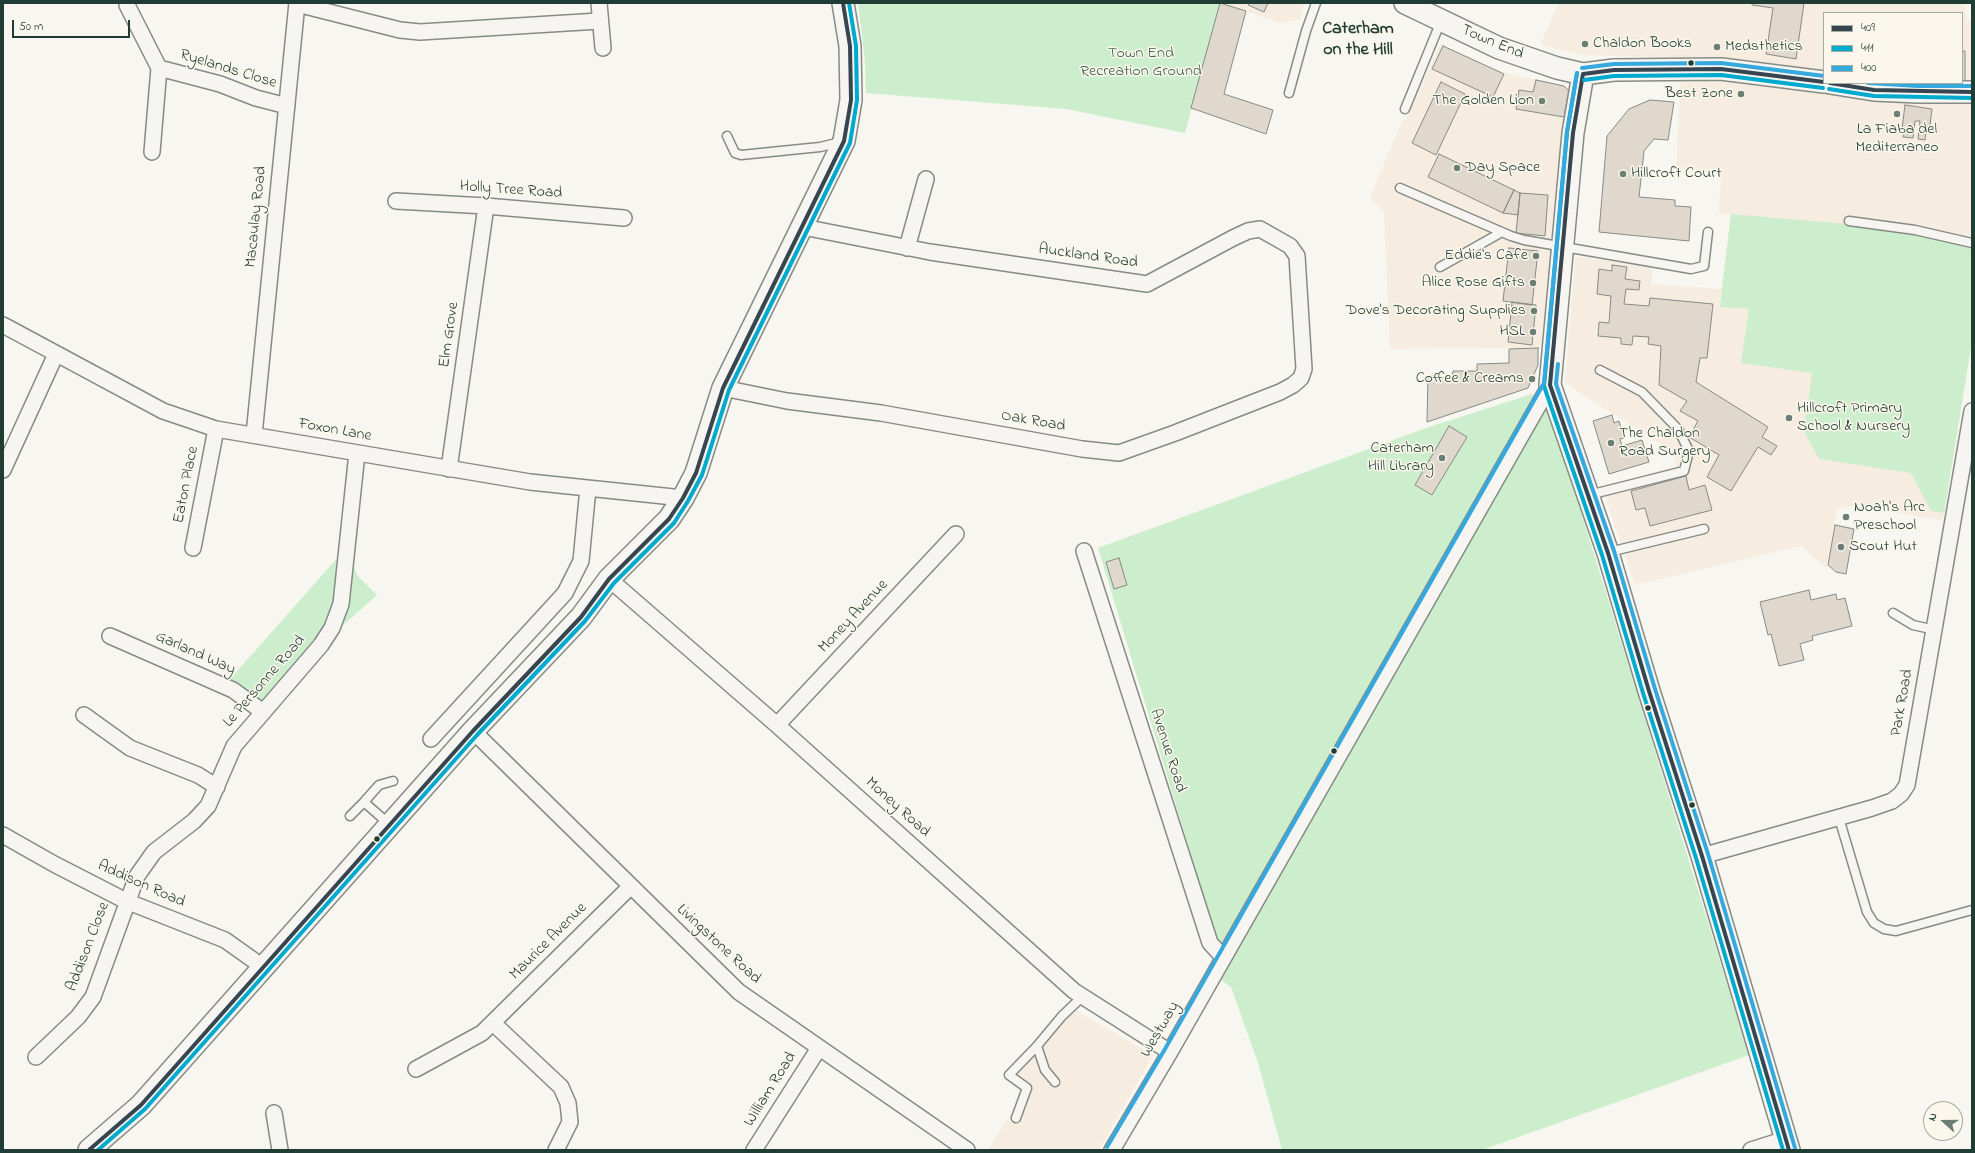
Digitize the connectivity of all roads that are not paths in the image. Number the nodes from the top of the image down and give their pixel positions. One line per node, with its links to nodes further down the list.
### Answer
1 (599, 3): 8 (street)
2 (843, 3): 19 (main road)
3 (1316, 3): 15 (lane)
4 (1404, 3): 7 (main road, Town End)
5 (297, 4): 8 (street); 16 (street, Macaulay Road)
6 (127, 5): 10 (street, Ryelands Close)
7 (1441, 20): 11 (main road, Town End); 17 (lane)
8 (600, 21): 9 (street)
9 (603, 48)
10 (159, 68): 16 (street, Ryelands Close); 20 (street, Ryelands Close)
11 (1583, 74): 12 (main road, Town End); 31 (main road)
12 (1823, 82)
13 (1836, 84): 14 (main road)
14 (1972, 92)
15 (1289, 93)
16 (287, 106): 42 (street, Macaulay Road)
17 (1405, 109)
18 (727, 136): 19 (lane)
19 (844, 141): 27 (main road)
20 (152, 152)
21 (926, 179): 32 (street)
22 (1400, 188): 28 (lane)
23 (396, 201): 24 (street, Holly Tree Road)
24 (486, 206): 25 (street, Holly Tree Road); 45 (street, Elm Grove)
25 (624, 218)
26 (1849, 221): 30 (lane)
27 (803, 227): 32 (street, Auckland Road); 39 (main road)
28 (1502, 232): 31 (lane); 33 (lane)
29 (1708, 232): 31 (lane)
30 (1972, 243)
31 (1562, 246): 38 (main road)
32 (907, 248): 36 (street, Auckland Road)
33 (1440, 267)
34 (3, 325): 35 (street, Foxon Lane)
35 (56, 354): 41 (street, Foxon Lane); 44 (street)
36 (1304, 356): 39 (street, Oak Road)
37 (1600, 370): 47 (lane)
38 (1550, 385): 47 (main road); 74 (street, Westway)
39 (723, 388): 48 (main road)
40 (1972, 411): 56 (street, Park Road)
41 (216, 429): 42 (street, Foxon Lane); 51 (street, Eaton Place)
42 (254, 435): 43 (street, Foxon Lane)
43 (357, 453): 45 (street, Foxon Lane); 58 (street, Le Personne Road)
44 (3, 470)
45 (449, 470): 46 (street, Foxon Lane)
46 (588, 488): 48 (street, Foxon Lane); 62 (street)
47 (1588, 495): 53 (main road)
48 (683, 498): 54 (main road)
49 (1704, 529): 53 (lane)
50 (956, 534): 60 (street, Money Avenue)
51 (193, 548)
52 (1084, 552): 74 (street, Avenue Road)
53 (1608, 552): 70 (main road)
54 (609, 579): 60 (street, Money Road); 61 (main road)
55 (1893, 613): 56 (lane)
56 (1935, 630): 67 (street, Park Road)
57 (110, 636): 58 (street, Garland Way)
58 (263, 712): 64 (street, Le Personne Road)
59 (84, 715): 64 (street)
60 (778, 725): 76 (street, Money Road)
61 (474, 731): 68 (main road); 71 (street, Livingstone Road)
62 (432, 738)
63 (393, 781): 65 (lane)
64 (217, 787): 72 (street, Le Personne Road)
65 (364, 802): 66 (lane); 68 (lane)
66 (350, 816)
67 (1839, 818): 70 (street, Park Road); 73 (lane)
68 (390, 825): 75 (main road)
69 (3, 835): 72 (street, Addison Road)
70 (1702, 856): 86 (main road)
71 (630, 887): 77 (street, Maurice Avenue); 79 (street, Livingstone Road)
72 (126, 901): 75 (street, Addison Road); 81 (street, Addison Close)
73 (1972, 910)
74 (1223, 957): 80 (street, Westway)
75 (263, 967): 87 (main road)
76 (1083, 996): 78 (lane); 80 (street, Money Road)
77 (493, 1023): 82 (street, Maurice Avenue); 89 (street)
78 (1037, 1046): 83 (lane); 85 (lane)
79 (818, 1048): 90 (street, William Road); 91 (street, Livingstone Road)
80 (1170, 1052): 92 (street, Westway)
81 (36, 1057)
82 (416, 1069)
83 (1056, 1082)
84 (274, 1113): 88 (street)
85 (1016, 1118)
86 (1787, 1145): 93 (street)
87 (89, 1150)
88 (280, 1150)
89 (556, 1150)
90 (754, 1150)
91 (967, 1150)
92 (1112, 1150)
93 (1751, 1150)

